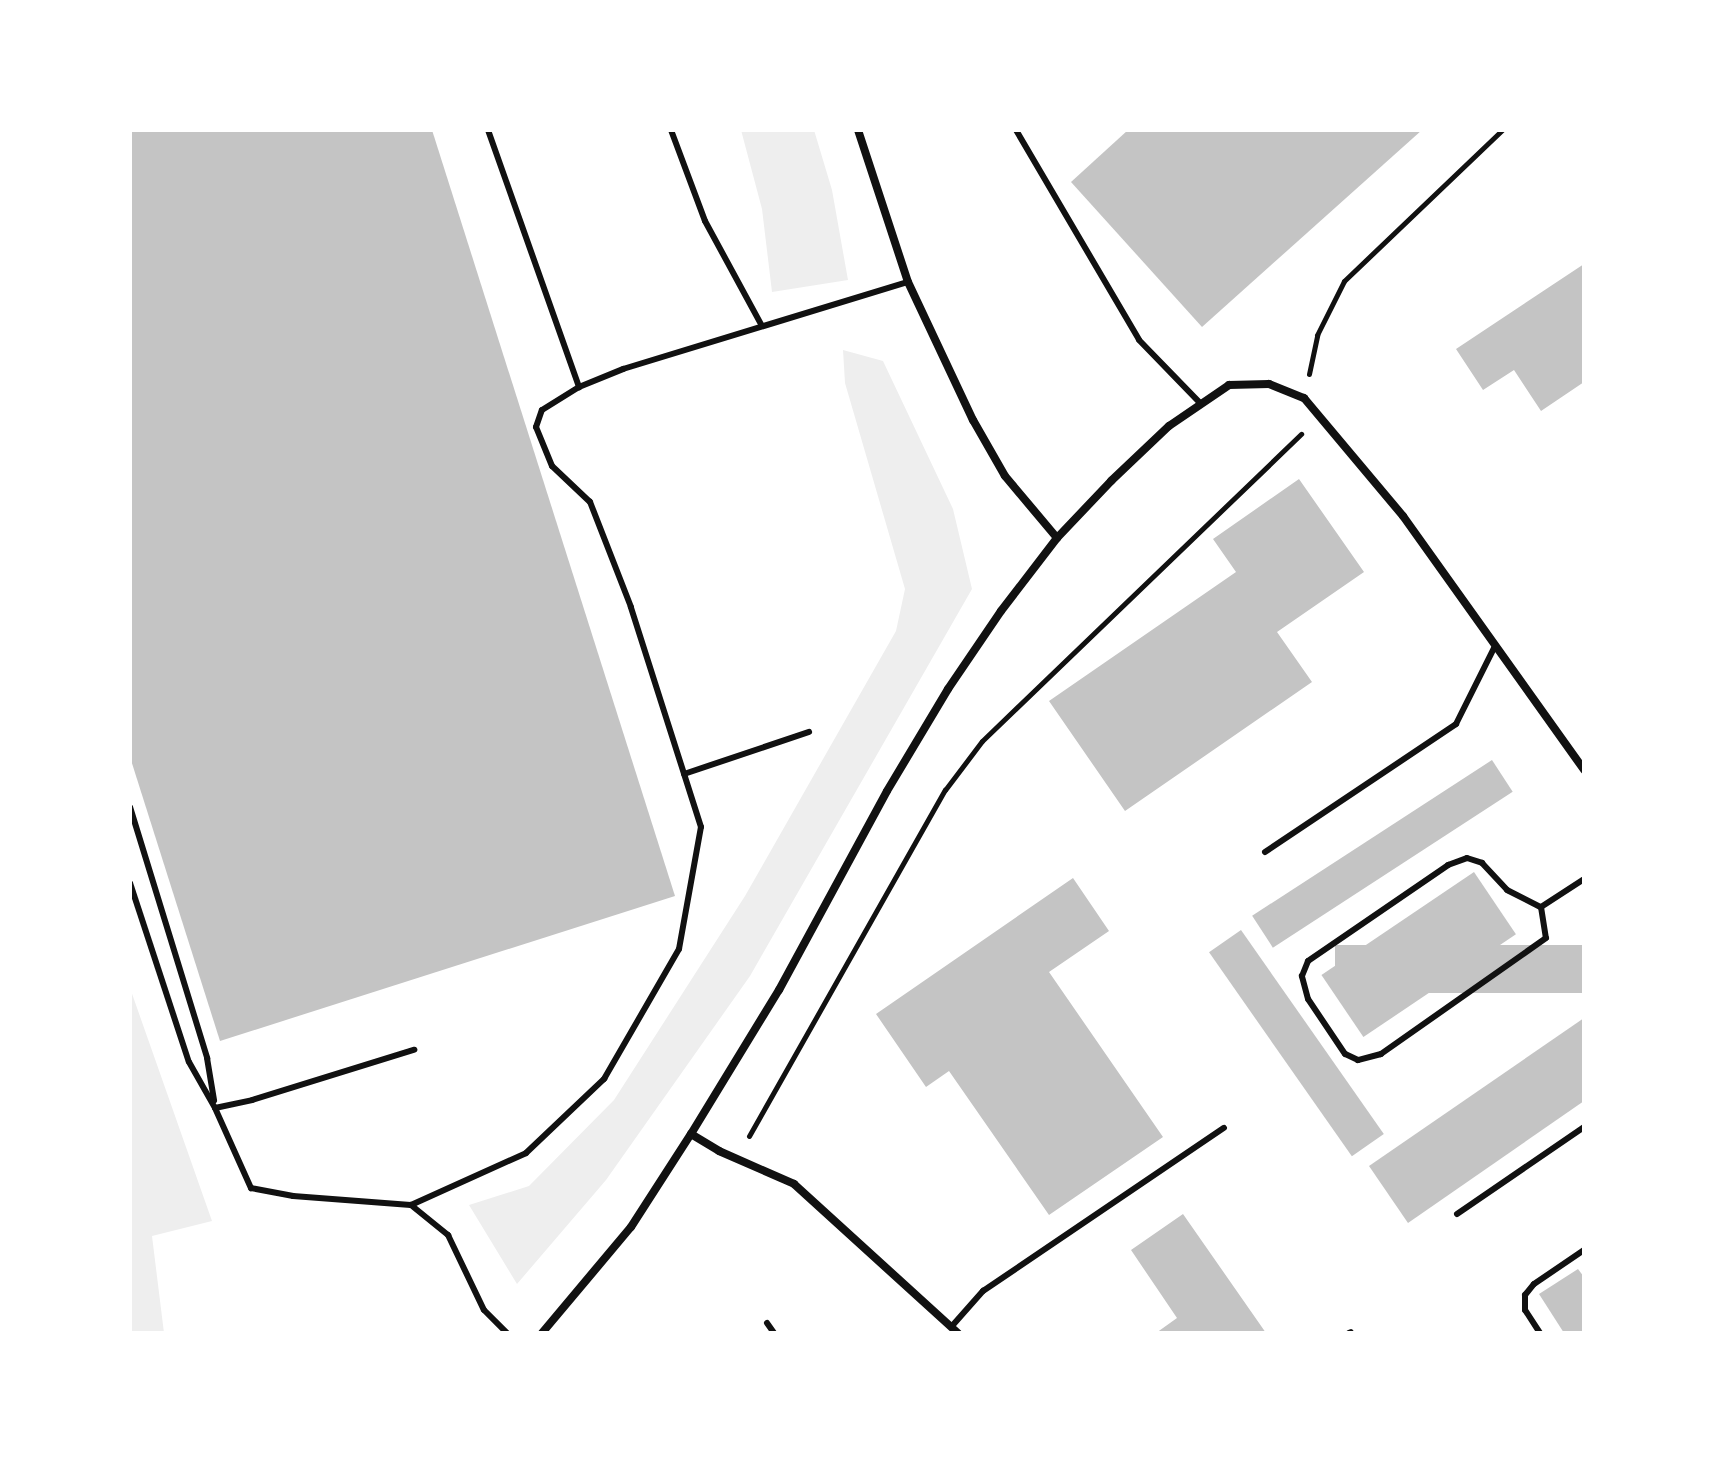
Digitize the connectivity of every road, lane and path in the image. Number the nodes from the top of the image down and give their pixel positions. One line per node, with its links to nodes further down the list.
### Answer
1 (488, 130): 8 (lane)
2 (671, 130): 7 (lane)
3 (858, 130): 6 (street)
4 (1016, 130): 10 (lane)
5 (1502, 130): 9 (path)
6 (908, 282): 7 (lane); 12 (street)
7 (762, 326): 8 (lane)
8 (579, 387): 16 (lane)
9 (1304, 398): 10 (street); 11 (street)
10 (1201, 404): 12 (street)
11 (1319, 417): 13 (street); 27 (path)
12 (1057, 538): 26 (street)
13 (1495, 646): 15 (street); 18 (lane)
14 (809, 732): 16 (lane)
15 (1584, 770)
16 (684, 774): 28 (lane)
17 (130, 807): 23 (lane)
18 (1265, 852)
19 (1584, 879): 21 (lane)
20 (130, 883): 23 (lane)
21 (1541, 907): 21 (lane)
22 (414, 1050): 23 (lane)
23 (215, 1108): 28 (lane)
24 (1584, 1127): 29 (lane)
25 (1224, 1128): 32 (lane)
26 (691, 1134): 27 (street); 34 (street)
27 (736, 1159): 32 (street)
28 (411, 1205): 33 (lane)
29 (1457, 1214)
30 (1584, 1250): 36 (lane)
31 (767, 1323): 35 (lane)
32 (955, 1329)
33 (507, 1333)
34 (542, 1333)
35 (774, 1333)
36 (1540, 1333)

